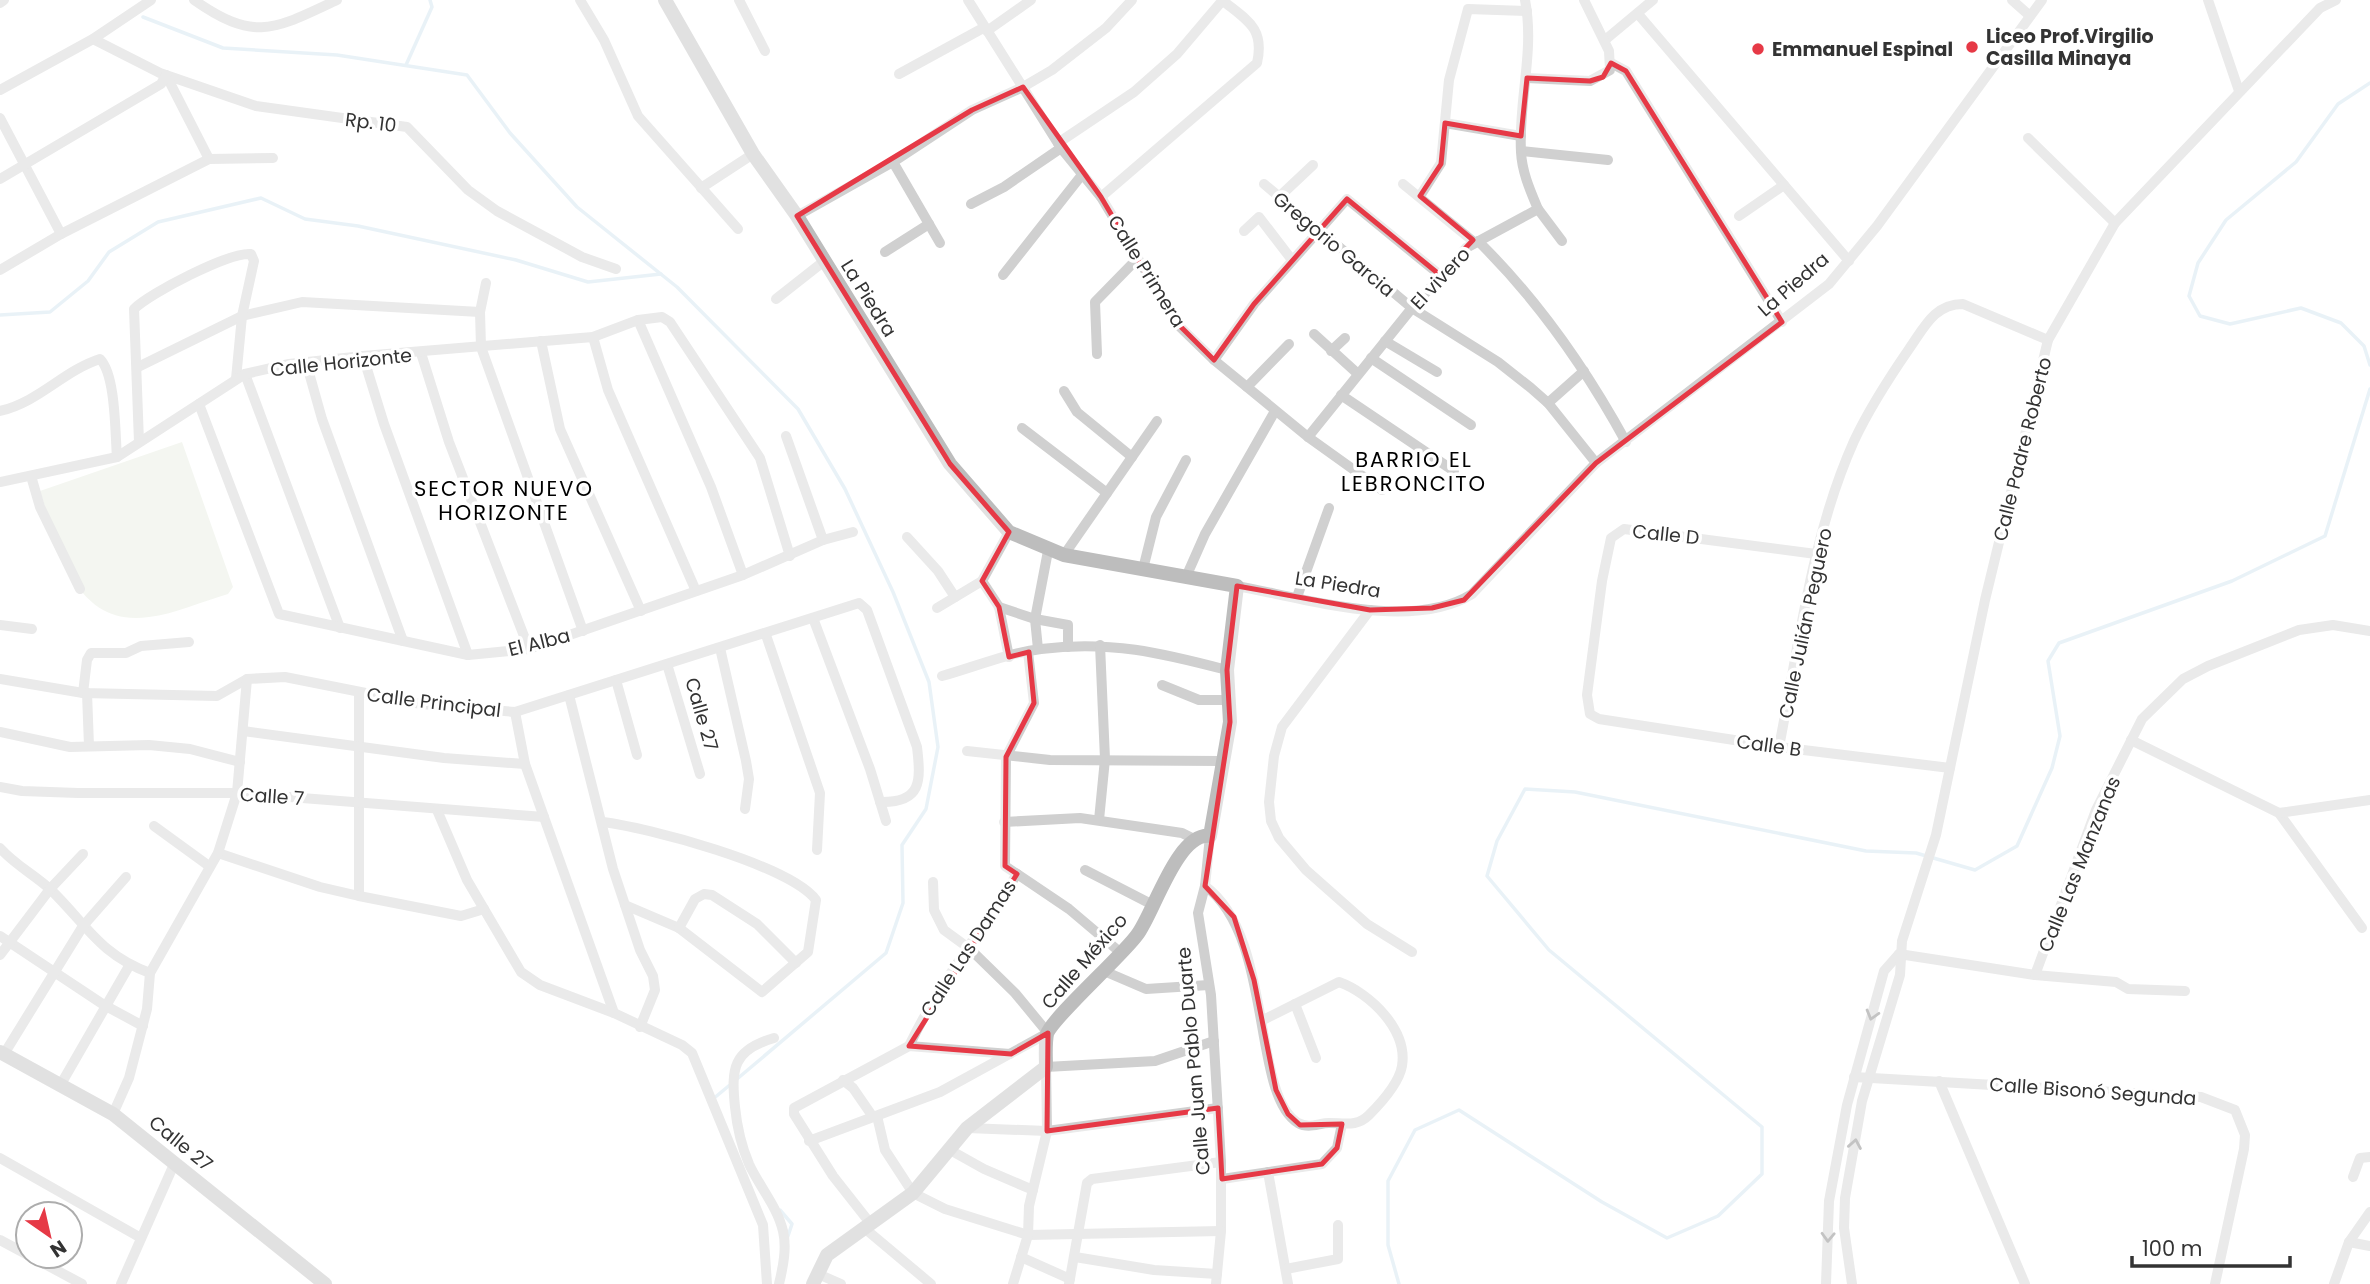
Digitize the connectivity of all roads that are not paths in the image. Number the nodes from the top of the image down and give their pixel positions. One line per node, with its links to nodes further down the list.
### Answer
1 (151, 0): 20 (street)
2 (194, 0): 3 (street)
3 (337, 0)
4 (580, 0): 48 (street)
5 (665, 0): 36 (street, La Piedra)
6 (739, 0): 22 (street)
7 (968, 0): 19 (street, Calle Primera)
8 (1031, 0): 19 (street)
9 (1132, 0): 27 (street)
10 (1222, 0): 34 (street); 50 (street)
11 (1584, 0): 21 (street)
12 (2012, 0): 18 (street)
13 (2042, 0): 18 (street, La Piedra)
14 (2208, 0): 29 (street)
15 (2336, 0): 29 (street, Calle Padre Roberto)
16 (1643, 5): 21 (street); 47 (street)
17 (1526, 6): 26 (street); 31 (street)
18 (2030, 16): 68 (street, La Piedra)
19 (986, 29): 25 (street); 27 (street, Calle Primera)
20 (93, 39): 24 (street, Rp. 10); 28 (street)
21 (1605, 40): 23 (street)
22 (765, 51)
23 (1611, 63): 26 (street); 80 (street)
24 (166, 75): 37 (street); 41 (street); 70 (street, Rp. 10)
25 (899, 75)
26 (1527, 78): 32 (street)
27 (1023, 87): 34 (street, Calle Primera); 40 (street)
28 (0, 90)
29 (2239, 91): 56 (street, Calle Padre Roberto)
30 (0, 118): 41 (street)
31 (1445, 123): 32 (street); 49 (street)
32 (1521, 136): 35 (street)
33 (2028, 138): 56 (street)
34 (1059, 145): 43 (street, Calle Primera); 52 (street)
35 (1521, 151): 39 (street); 53 (street)
36 (753, 154): 48 (street); 54 (street, La Piedra)
37 (209, 159): 38 (street); 61 (street)
38 (274, 159)
39 (1608, 160)
40 (893, 162): 54 (street); 57 (street)
41 (24, 165): 44 (street); 61 (street)
42 (1313, 165): 51 (street)
43 (1081, 176): 50 (street, Calle Primera); 72 (street)
44 (0, 179)
45 (1264, 184): 51 (street, Gregorio Garcia)
46 (1403, 184): 49 (street)
47 (1784, 185): 55 (street); 68 (street)
48 (701, 188): 58 (street)
49 (1420, 196): 62 (street)
50 (1101, 197): 66 (street, Calle Primera)
51 (1279, 197): 60 (street, Gregorio Garcia)
52 (971, 204)
53 (1538, 209): 62 (street, El vivero); 63 (street)
54 (797, 216): 69 (street, La Piedra)
55 (1740, 216)
56 (2115, 223): 84 (street, Calle Padre Roberto)
57 (929, 224): 64 (street); 65 (street)
58 (738, 229)
59 (1244, 231): 67 (street)
60 (1318, 232): 67 (street); 73 (street); 76 (street, Gregorio Garcia)
61 (61, 234): 71 (street)
62 (1476, 241): 73 (street, El vivero); 97 (street)
63 (1562, 242)
64 (940, 243)
65 (885, 252)
66 (1137, 259): 91 (street); 94 (street, Calle Primera)
67 (1292, 260): 94 (street)
68 (1849, 261): 80 (street, La Piedra)
69 (823, 262): 75 (street); 126 (street, La Piedra)
70 (616, 269)
71 (0, 270)
72 (1003, 275)
73 (1440, 275): 76 (street, El vivero)
74 (486, 283): 77 (street)
75 (776, 299)
76 (1412, 308): 86 (street, El vivero); 104 (street, Gregorio Garcia)
77 (480, 312): 78 (street); 88 (street)
78 (242, 316): 96 (street); 96 (street); 100 (street)
79 (638, 320): 82 (street, Calle Horizonte); 132 (street, Calle Horizonte); 134 (street)
80 (1782, 322): 114 (street, La Piedra)
81 (1314, 334): 89 (street)
82 (593, 337): 85 (street, Calle Horizonte); 139 (street)
83 (1345, 338): 89 (street)
84 (2048, 340): 130 (street, Calle Julián Peguero); 189 (street, Calle Padre Roberto)
85 (541, 341): 88 (street, Calle Horizonte); 145 (street)
86 (1385, 341): 93 (street, El vivero); 98 (street)
87 (1289, 344): 101 (street)
88 (481, 347): 90 (street, Calle Horizonte); 151 (street)
89 (1331, 351): 99 (street)
90 (421, 353): 92 (street, Calle Horizonte); 159 (street)
91 (1097, 354)
92 (363, 356): 95 (street, Calle Horizonte); 161 (street)
93 (1371, 358): 99 (street, El vivero); 109 (street)
94 (1214, 360): 101 (street, Calle Primera)
95 (306, 362): 100 (street, Calle Horizonte); 154 (street)
96 (138, 367): 113 (street)
97 (1584, 371): 104 (street); 114 (street)
98 (1437, 372)
99 (1358, 374): 103 (street, El vivero)
100 (241, 377): 105 (street, Calle Horizonte); 149 (street)
101 (1247, 387): 107 (street, Calle Primera)
102 (1064, 391): 116 (street)
103 (1341, 395): 112 (street, El vivero); 119 (street)
104 (1548, 403): 118 (street, Gregorio Garcia)
105 (199, 404): 113 (street, Calle Horizonte); 149 (street, El Alba)
106 (0, 411): 115 (street)
107 (1275, 411): 112 (street, Calle Primera); 135 (street)
108 (1157, 421): 116 (street)
109 (1471, 425)
110 (1022, 428): 123 (street)
111 (786, 436): 128 (street)
112 (1308, 437): 122 (street, Calle Primera)
113 (139, 442): 115 (street, Calle Horizonte)
114 (1626, 442): 118 (street, La Piedra)
115 (117, 457): 120 (street, Calle Horizonte)
116 (1132, 457): 123 (street)
117 (1186, 460): 133 (street)
118 (1596, 463): 144 (street, La Piedra)
119 (1454, 471)
120 (31, 476): 121 (street, Calle Horizonte); 138 (street)
121 (0, 482)
122 (1382, 491)
123 (1107, 493): 131 (street)
124 (1329, 508): 141 (street)
125 (853, 532): 128 (street, El Alba)
126 (1009, 532): 129 (street, La Piedra); 136 (street)
127 (907, 537): 140 (street)
128 (823, 540): 132 (street, El Alba)
129 (1048, 551): 131 (street, La Piedra); 147 (street, Calle Las Damas)
130 (1816, 554): 175 (street, Calle D); 181 (street, Calle Julián Peguero)
131 (1064, 555): 133 (street, La Piedra)
132 (790, 556): 134 (street, El Alba)
133 (1143, 569): 135 (street, La Piedra)
134 (743, 575): 139 (street, El Alba)
135 (1186, 577): 137 (street, La Piedra)
136 (982, 581): 140 (street); 142 (street)
137 (1237, 586): 141 (street, La Piedra); 164 (street, Calle Juan Pablo Duarte)
138 (80, 589)
139 (696, 592): 145 (street, El Alba)
140 (954, 597): 143 (street)
141 (1297, 597): 144 (street, La Piedra)
142 (999, 607): 147 (street); 162 (street)
143 (937, 608)
144 (1370, 610): 228 (street)
145 (640, 611): 151 (street, El Alba)
146 (813, 618): 153 (street, Calle Principal); 194 (street); 194 (street, Calle Principal)
147 (1035, 619): 157 (street); 160 (street, Calle Las Damas)
148 (0, 625): 150 (street)
149 (340, 628): 154 (street, El Alba)
150 (32, 629)
151 (583, 631): 159 (street, El Alba)
152 (2370, 631): 178 (street, Calle Las Manzanas)
153 (765, 635): 158 (street, Calle Principal); 208 (street)
154 (403, 641): 161 (street, El Alba)
155 (189, 642): 170 (street)
156 (1100, 645): 157 (street); 164 (street); 185 (street)
157 (1068, 647): 160 (street)
158 (719, 648): 163 (street, Calle Principal); 196 (street)
159 (528, 649): 161 (street, El Alba)
160 (1033, 650): 162 (street); 184 (street, Calle Las Damas)
161 (468, 655)
162 (1009, 657): 165 (street)
163 (667, 664): 168 (street, Calle Principal); 190 (street, Calle 27)
164 (1227, 670): 173 (street, Calle Juan Pablo Duarte)
165 (942, 676)
166 (0, 679): 170 (street, Calle Principal)
167 (247, 679): 170 (street, Calle Principal); 171 (street, Calle Principal); 176 (street)
168 (616, 680): 172 (street, Calle Principal); 183 (street)
169 (1162, 685): 173 (street)
170 (85, 693): 179 (street)
171 (359, 693): 174 (street, Calle Principal); 180 (street)
172 (569, 695): 174 (street, Calle Principal); 202 (street)
173 (1229, 700): 186 (street, Calle Juan Pablo Duarte)
174 (515, 712): 188 (street)
175 (1590, 714): 181 (street, Calle B)
176 (243, 731): 180 (street); 187 (street)
177 (0, 732): 179 (street)
178 (2132, 740): 198 (street); 237 (street, Calle Las Manzanas)
179 (89, 746): 187 (street)
180 (358, 747): 188 (street); 195 (street)
181 (1779, 747): 189 (street, Calle B)
182 (967, 751): 184 (street)
183 (637, 755)
184 (1006, 757): 185 (street); 203 (street, Calle Las Damas)
185 (1105, 759): 186 (street); 200 (street)
186 (1222, 761): 205 (street, Calle Juan Pablo Duarte)
187 (240, 762): 192 (street)
188 (525, 764): 199 (street)
189 (1950, 768): 230 (street, Calle Padre Roberto)
190 (700, 774)
191 (0, 787): 192 (street, Calle 7)
192 (237, 793): 195 (street, Calle 7); 209 (street)
193 (2370, 800): 198 (street)
194 (880, 802): 201 (street)
195 (361, 803): 197 (street, Calle 7); 219 (street)
196 (745, 809)
197 (438, 810): 199 (street, Calle 7); 222 (street)
198 (2279, 813): 225 (street)
199 (544, 817): 242 (street)
200 (1099, 820): 203 (street); 206 (street)
201 (886, 821)
202 (602, 822): 220 (street); 232 (street)
203 (1004, 822): 214 (street, Calle Las Damas)
204 (154, 826): 212 (street)
205 (1210, 836): 206 (street); 217 (street, Calle Juan Pablo Duarte)
206 (1194, 839): 221 (street, Calle México)
207 (0, 848): 211 (street)
208 (817, 849)
209 (218, 853): 212 (street); 219 (street)
210 (83, 854): 218 (street)
211 (4, 861): 218 (street)
212 (209, 866): 236 (street)
213 (1085, 870): 221 (street)
214 (1017, 874): 227 (street, Calle Las Damas); 229 (street)
215 (126, 877): 223 (street)
216 (933, 882): 227 (street)
217 (1205, 886): 238 (street, Calle Juan Pablo Duarte); 243 (street)
218 (50, 889): 223 (street); 226 (street)
219 (359, 896): 222 (street)
220 (625, 905): 224 (street); 245 (street)
221 (1153, 905): 229 (street, Calle México)
222 (484, 909): 242 (street)
223 (83, 926): 233 (street); 235 (street)
224 (679, 928): 232 (street); 232 (street)
225 (2362, 928)
226 (4, 939): 231 (street); 235 (street)
227 (970, 949): 246 (street); 249 (street, Calle Las Damas)
228 (1412, 952)
229 (1121, 953): 234 (street, Calle México)
230 (1899, 954): 237 (street); 254 (street, one-way to 254); 255 (street)
231 (0, 955)
232 (796, 963)
233 (129, 966): 236 (street); 241 (street)
234 (1104, 971): 238 (street); 246 (street, Calle México)
235 (55, 972): 241 (street); 250 (street)
236 (150, 973): 244 (street)
237 (2035, 975): 239 (street)
238 (1209, 985): 248 (street, Calle Juan Pablo Duarte)
239 (2185, 991)
240 (1296, 1004): 243 (street); 252 (street); 262 (street)
241 (104, 1005): 244 (street); 258 (street)
242 (614, 1013): 245 (street)
243 (1264, 1020): 262 (street)
244 (143, 1026): 260 (street)
245 (640, 1027): 295 (street)
246 (1048, 1033): 251 (street); 253 (street, Calle México)
247 (774, 1038): 296 (street)
248 (1214, 1041): 253 (street); 259 (street, Calle Juan Pablo Duarte)
249 (909, 1045): 251 (street); 256 (street)
250 (2, 1053): 258 (street, Calle 27)
251 (1011, 1054): 261 (street)
252 (1316, 1058)
253 (1046, 1067): 263 (street); 264 (street)
254 (1854, 1077): 255 (street, Calle Bisonó Segunda); 301 (street, one-way to 301)
255 (1868, 1077): 257 (street, Calle Bisonó Segunda); 302 (street, one-way to 255)
256 (843, 1080): 261 (street); 265 (street)
257 (1939, 1081): 303 (street); 304 (street, Calle Bisonó Segunda)
258 (61, 1084): 260 (street, Calle 27)
259 (1218, 1108): 264 (street); 270 (street, Calle Juan Pablo Duarte)
260 (113, 1114): 269 (street, Calle 27)
261 (875, 1116): 265 (street); 275 (street)
262 (1342, 1124): 271 (street)
263 (967, 1128): 264 (street); 266 (street)
264 (1048, 1131): 274 (street)
265 (809, 1141): 277 (street)
266 (950, 1150): 274 (street); 275 (street)
267 (2370, 1157): 272 (street)
268 (0, 1158): 282 (street)
269 (175, 1162): 282 (street); 294 (street, Calle 27)
270 (1221, 1162): 273 (street, Calle Juan Pablo Duarte); 281 (street)
271 (1268, 1172): 273 (street); 287 (street)
272 (2353, 1177)
273 (1222, 1179): 279 (street, Calle Juan Pablo Duarte)
274 (1033, 1189): 280 (street)
275 (913, 1193): 277 (street); 280 (street)
276 (2370, 1212): 283 (street)
277 (867, 1225): 289 (street); 298 (street)
278 (1338, 1225): 287 (street)
279 (1221, 1231): 281 (street); 290 (street, Calle Juan Pablo Duarte)
280 (1028, 1235): 281 (street); 285 (street)
281 (1077, 1236): 286 (street)
282 (141, 1238): 293 (street)
283 (2349, 1242): 284 (street); 305 (street)
284 (2370, 1246)
285 (1021, 1257): 291 (street); 299 (street)
286 (1075, 1257): 290 (street); 291 (street)
287 (1286, 1269): 300 (street)
288 (56, 1270): 292 (street)
289 (816, 1279): 297 (street)
290 (1216, 1279)
291 (1070, 1282)
292 (82, 1284)
293 (121, 1284)
294 (325, 1284)
295 (767, 1284)
296 (779, 1284)
297 (841, 1284)
298 (932, 1284)
299 (1013, 1284)
300 (1288, 1284)
301 (1826, 1284)
302 (1852, 1284)
303 (2025, 1284)
304 (2215, 1284)
305 (2334, 1284)

